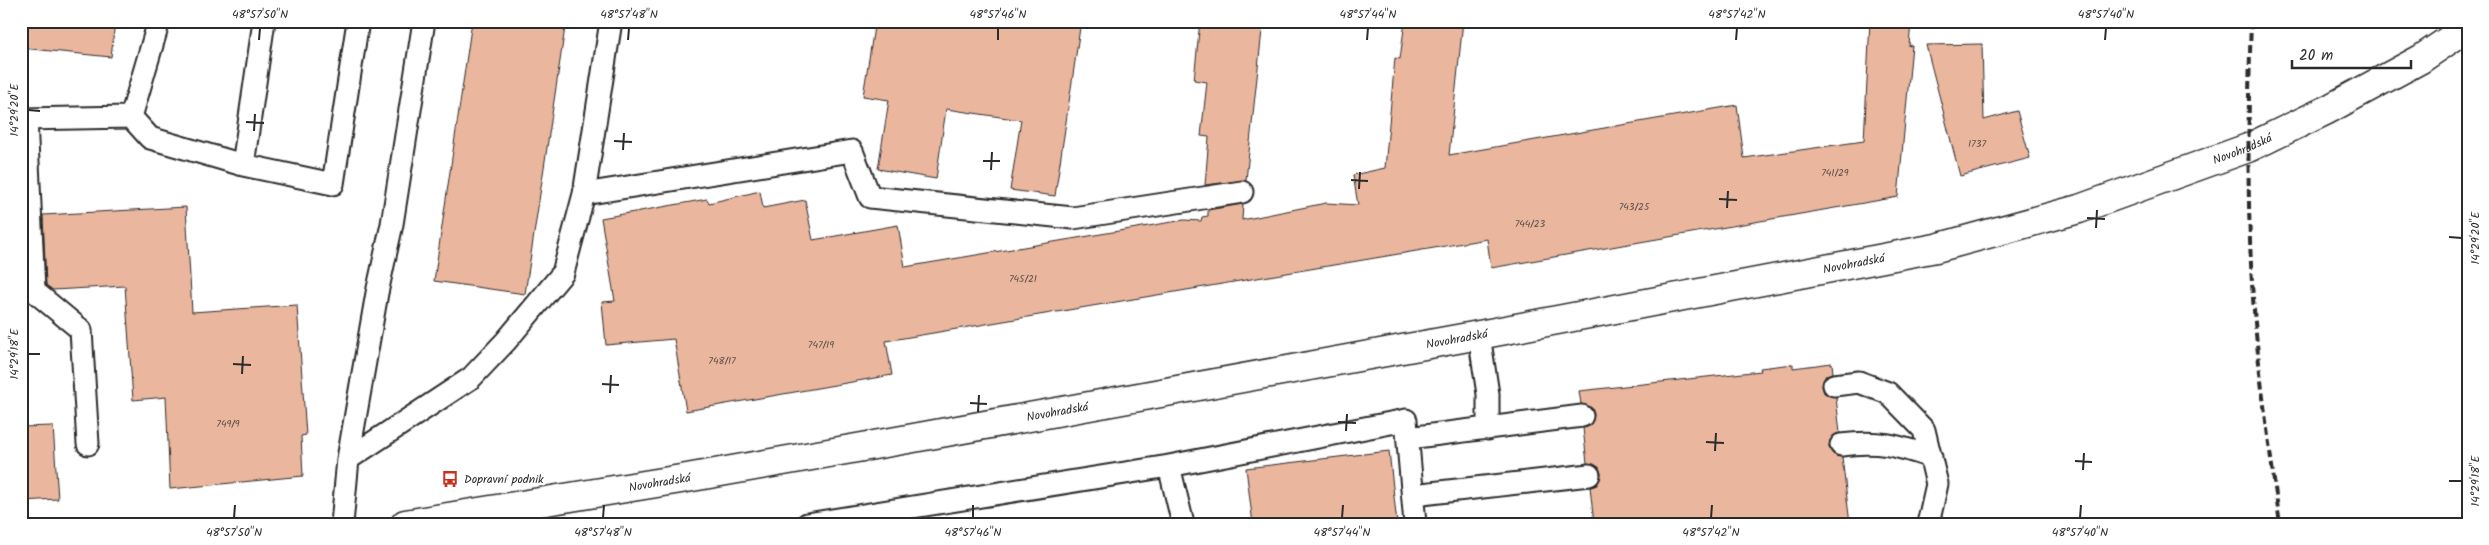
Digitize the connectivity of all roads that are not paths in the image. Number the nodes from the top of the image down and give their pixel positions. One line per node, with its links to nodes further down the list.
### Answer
1 (159, 21): 7 (lane)
2 (264, 21): 9 (lane)
3 (358, 21): 9 (lane)
4 (424, 21): 19 (lane)
5 (611, 21): 11 (lane)
6 (2468, 26): 12 (main road, Novohradská)
7 (131, 117): 8 (lane); 9 (lane)
8 (23, 119): 17 (lane)
9 (243, 165)
10 (1242, 192): 11 (lane)
11 (584, 194): 19 (lane)
12 (1479, 335): 15 (lane); 25 (main road, Novohradská)
13 (1834, 385): 20 (lane)
14 (1582, 416): 15 (lane)
15 (1488, 429): 16 (lane)
16 (1408, 438): 21 (lane); 23 (lane)
17 (88, 444)
18 (1841, 445): 20 (lane)
19 (348, 458): 24 (lane)
20 (1931, 458): 29 (lane)
21 (1169, 466): 26 (lane); 27 (lane)
22 (1589, 475): 23 (lane)
23 (1413, 495): 28 (lane)
24 (342, 524)
25 (405, 524)
26 (807, 524)
27 (1183, 524)
28 (1415, 524)
29 (1928, 524)

